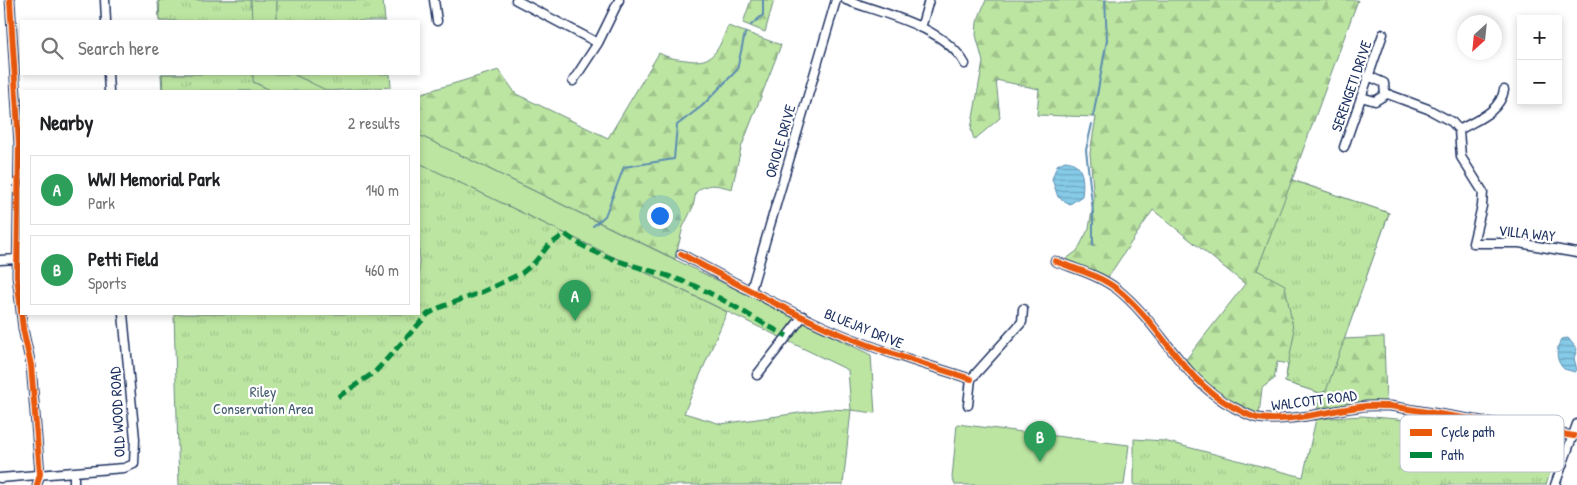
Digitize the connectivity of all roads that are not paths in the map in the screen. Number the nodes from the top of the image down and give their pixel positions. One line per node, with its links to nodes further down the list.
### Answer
1 (10, 0): 26 (street)
2 (105, 0): 9 (street)
3 (434, 0): 10 (street)
4 (516, 0): 13 (street)
5 (620, 0): 13 (street)
6 (836, 0): 29 (street, ORIOLE DRIVE)
7 (846, 0): 11 (street)
8 (929, 0): 11 (street)
9 (106, 20)
10 (437, 21)
11 (921, 28): 14 (street)
12 (1383, 34): 16 (street, SERENGETI DRIVE)
13 (598, 43): 17 (street)
14 (965, 64)
15 (108, 75): 18 (street)
16 (1368, 76): 20 (street); 21 (street, SERENGETI DRIVE)
17 (574, 81)
18 (109, 90)
19 (1504, 90): 22 (street)
20 (1385, 93): 21 (street); 22 (street)
21 (1361, 97): 23 (street, SERENGETI DRIVE)
22 (1459, 130): 24 (street, VILLA WAY)
23 (1344, 147)
24 (1577, 253)
25 (680, 254): 29 (street, BLUEJAY DRIVE)
26 (17, 259): 27 (street); 30 (street)
27 (0, 260)
28 (1054, 261): 38 (street, WALCOTT ROAD)
29 (751, 290): 34 (street, BLUEJAY DRIVE)
30 (20, 296)
31 (1023, 309): 36 (street)
32 (22, 315): 45 (street)
33 (123, 315): 43 (street, OLD WOOD ROAD)
34 (803, 316): 35 (street); 36 (street, BLUEJAY DRIVE)
35 (757, 376)
36 (971, 379): 37 (street)
37 (968, 405)
38 (1445, 415)
39 (1577, 424): 41 (street)
40 (1564, 434): 41 (street, WALCOTT ROAD)
41 (1574, 436): 42 (street)
42 (1564, 462)
43 (74, 472): 45 (street, OLD WOOD ROAD); 48 (street)
44 (1560, 472): 49 (street)
45 (40, 474): 46 (street, OLD WOOD ROAD); 47 (street)
46 (0, 478)
47 (37, 485)
48 (74, 485)
49 (1555, 485)

